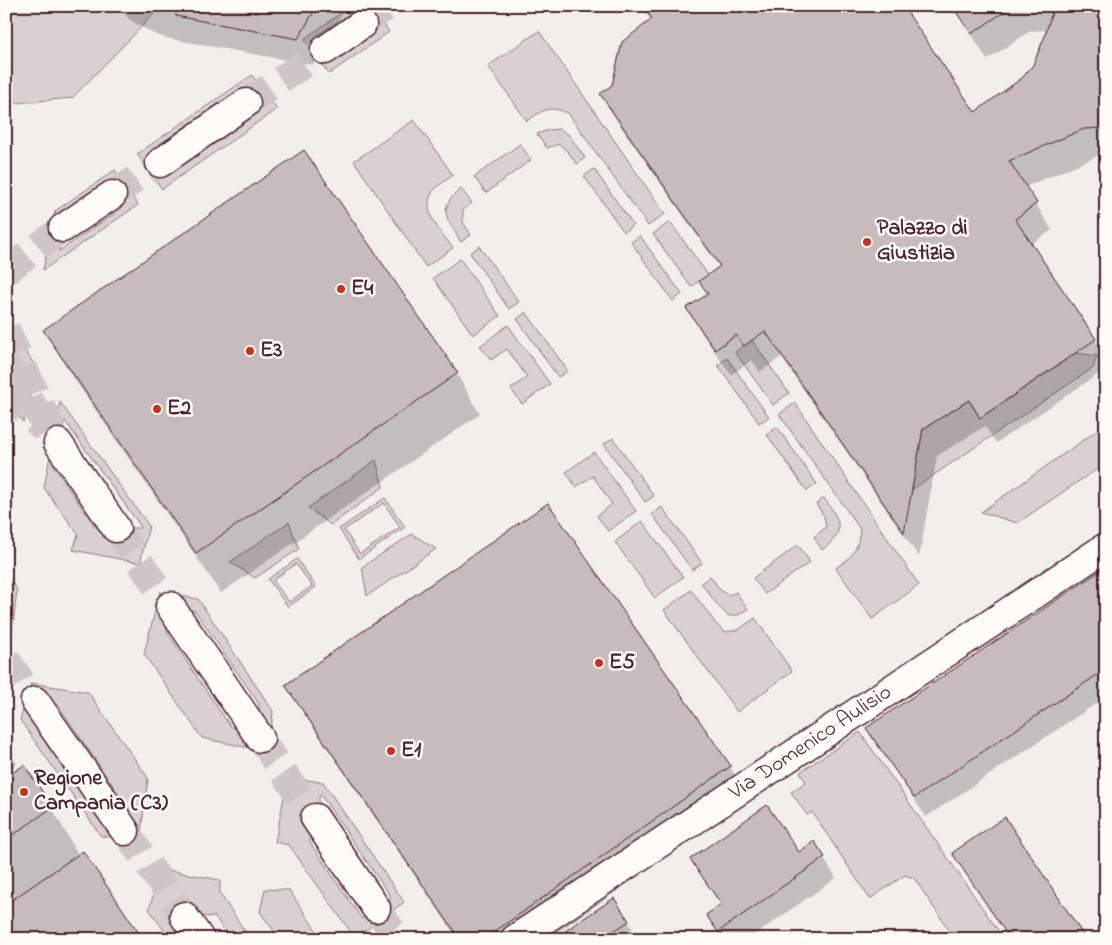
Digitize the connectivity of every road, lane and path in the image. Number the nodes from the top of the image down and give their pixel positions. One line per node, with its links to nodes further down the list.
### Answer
1 (362, 24): 2 (main road)
2 (325, 50)
3 (246, 104): 4 (main road)
4 (160, 163)
5 (112, 196): 6 (main road)
6 (63, 228)
7 (58, 443): 8 (main road)
8 (116, 528)
9 (1106, 546): 18 (main road, Via Domenico Aulisio)
10 (170, 606): 12 (main road)
11 (35, 701): 14 (main road)
12 (260, 738)
13 (315, 818): 15 (main road)
14 (125, 831)
15 (376, 908)
16 (184, 916): 17 (main road)
17 (200, 939)
18 (515, 939)

